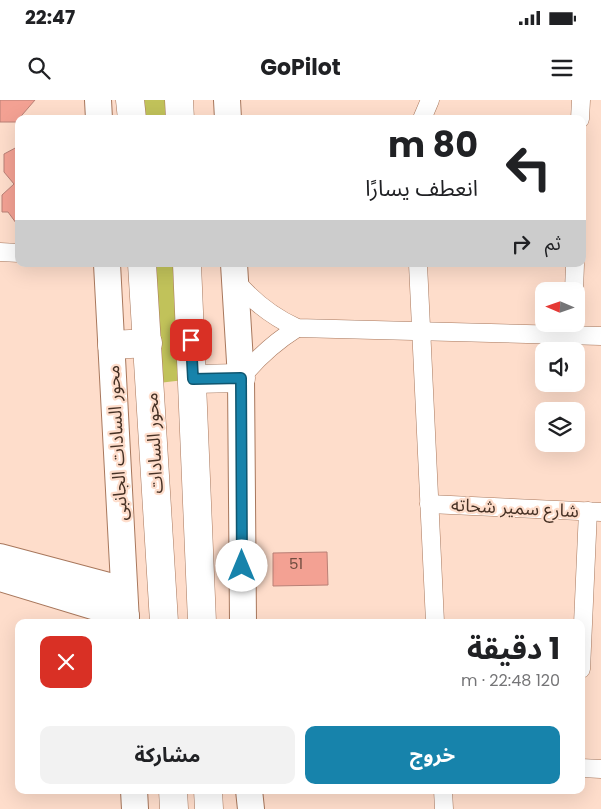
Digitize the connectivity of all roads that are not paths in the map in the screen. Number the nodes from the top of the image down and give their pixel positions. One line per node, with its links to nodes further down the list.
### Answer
1 (98, 100): 7 (street)
2 (130, 100): 8 (main road)
3 (179, 100): 9 (main road)
4 (227, 100): 10 (street)
5 (430, 100): 11 (street)
6 (581, 100): 12 (street)
7 (99, 115)
8 (132, 115)
9 (180, 115)
10 (228, 115)
11 (424, 115)
12 (580, 115)
13 (0, 252): 14 (street)
14 (15, 253)
15 (108, 267): 28 (street, محور السادات الجانبى)
16 (142, 267): 27 (main road, محور السادات)
17 (187, 267): 30 (main road)
18 (418, 267): 24 (street)
19 (575, 267): 21 (street)
20 (234, 271): 22 (street); 29 (street)
21 (574, 282)
22 (297, 328): 24 (street); 29 (street)
23 (535, 330): 24 (street)
24 (421, 332): 31 (street)
25 (585, 332): 26 (street)
26 (601, 336)
27 (148, 343): 28 (main road); 38 (main road, محور السادات)
28 (112, 345): 35 (street, محور السادات الجانبى)
29 (241, 378): 30 (main road); 40 (street)
30 (193, 379): 39 (main road)
31 (429, 504): 32 (street, شارع سمير شحاته); 41 (street)
32 (594, 512): 42 (street)
33 (0, 557): 35 (street)
34 (0, 578): 36 (street)
35 (124, 590): 37 (street, محور السادات الجانبى)
36 (123, 619)
37 (126, 619)
38 (164, 619)
39 (202, 619)
40 (243, 619)
41 (435, 619)
42 (585, 621)
43 (585, 768): 44 (street)
44 (601, 769)
45 (134, 794): 50 (street)
46 (173, 794): 51 (main road)
47 (208, 794): 52 (main road)
48 (249, 794): 53 (street)
49 (443, 794): 54 (street)
50 (135, 809)
51 (174, 809)
52 (209, 809)
53 (251, 809)
54 (444, 809)

